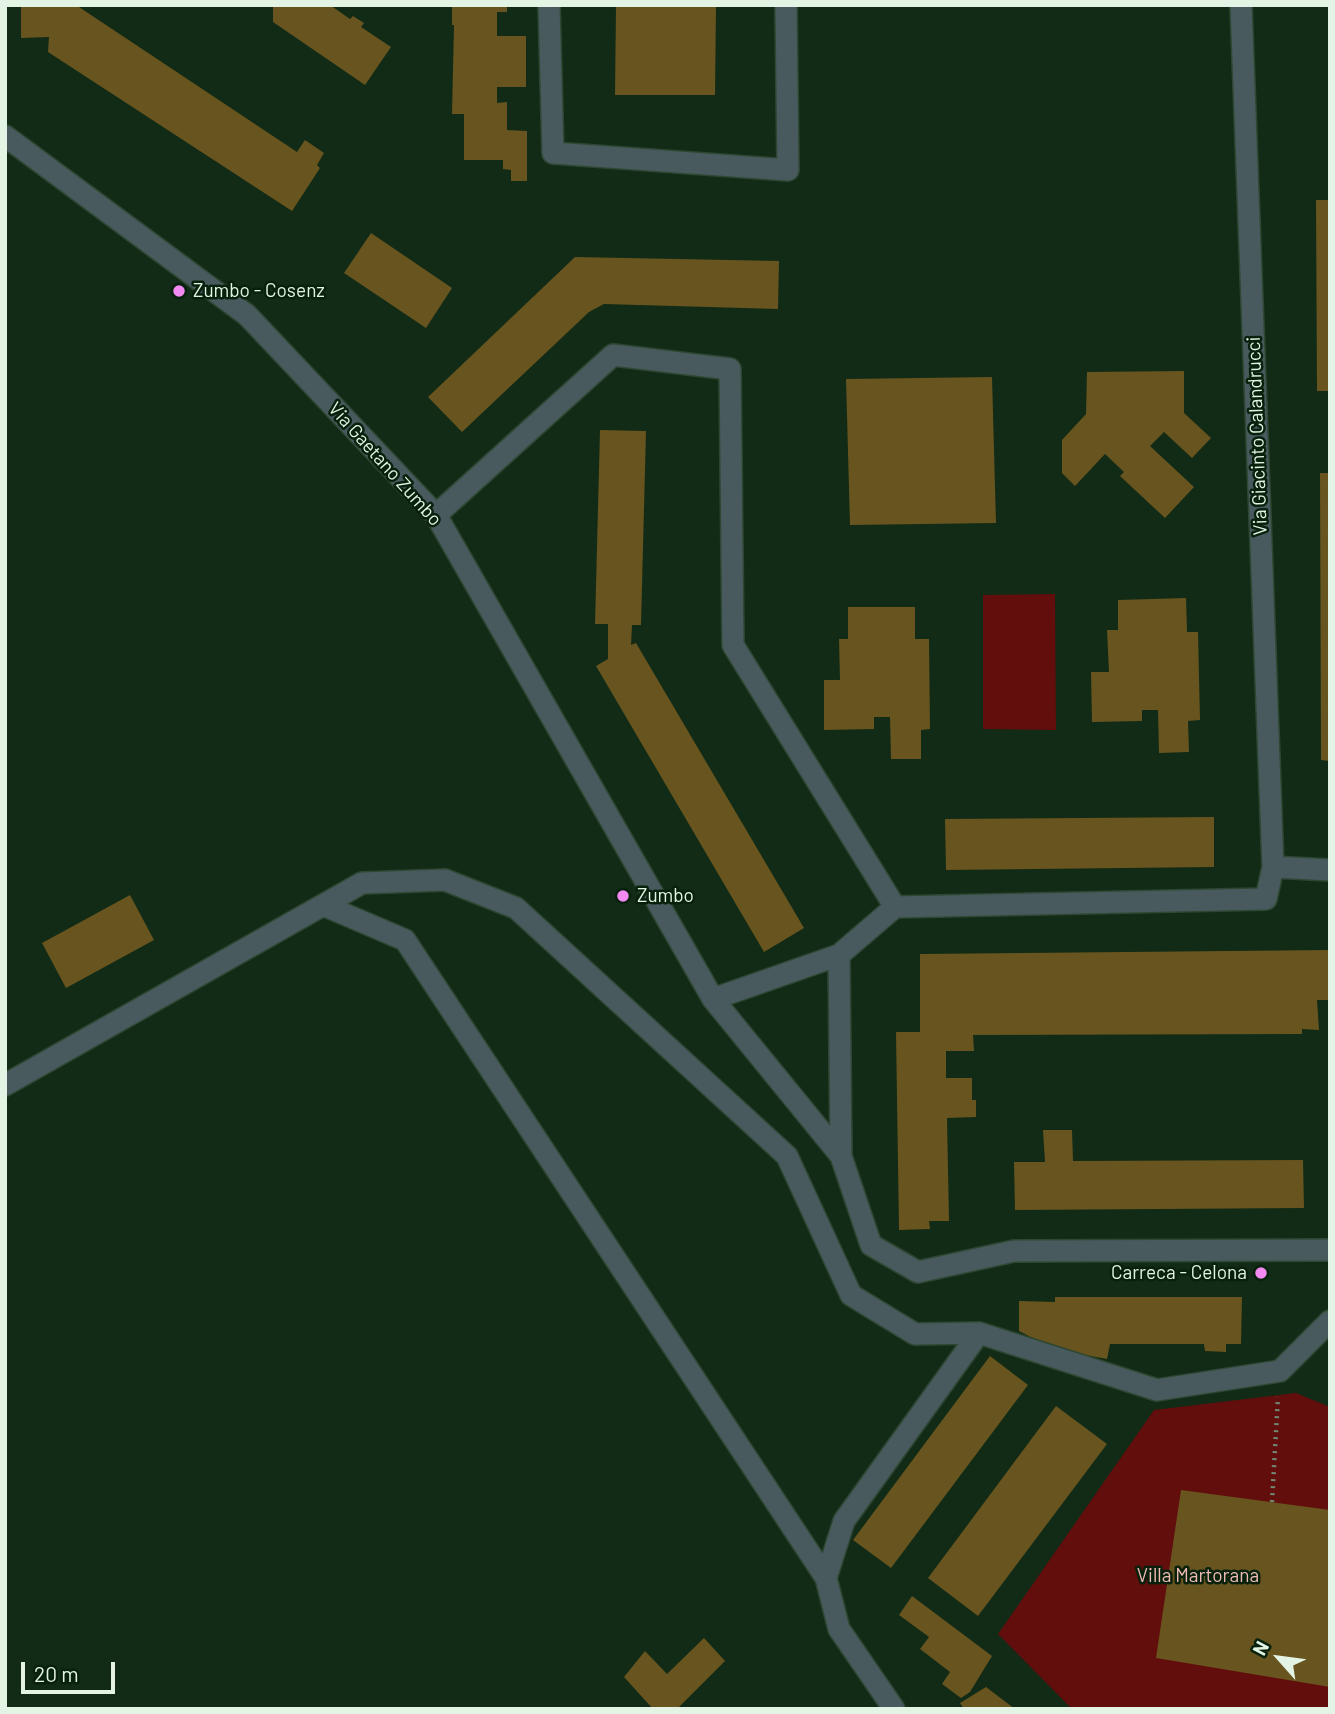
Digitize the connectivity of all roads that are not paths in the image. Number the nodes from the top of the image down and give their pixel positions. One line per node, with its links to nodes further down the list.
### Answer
1 (549, 5): 2 (street)
2 (786, 5)
3 (1241, 5): 6 (street, Via Giacinto Calandrucci)
4 (5, 136): 5 (street, Via Gaetano Zumbo)
5 (436, 514): 9 (street); 11 (street, Via Gaetano Zumbo)
6 (1273, 867): 7 (street); 9 (street, Via Giacinto Calandrucci)
7 (1330, 870)
8 (323, 905): 12 (street); 16 (street); 17 (street)
9 (895, 907): 10 (street)
10 (839, 954): 11 (street); 13 (street)
11 (713, 999): 13 (street, Via Gaetano Zumbo)
12 (5, 1085)
13 (841, 1156): 14 (street)
14 (1330, 1250)
15 (1330, 1321): 16 (street)
16 (979, 1334): 17 (street)
17 (826, 1578): 18 (street)
18 (894, 1709)

